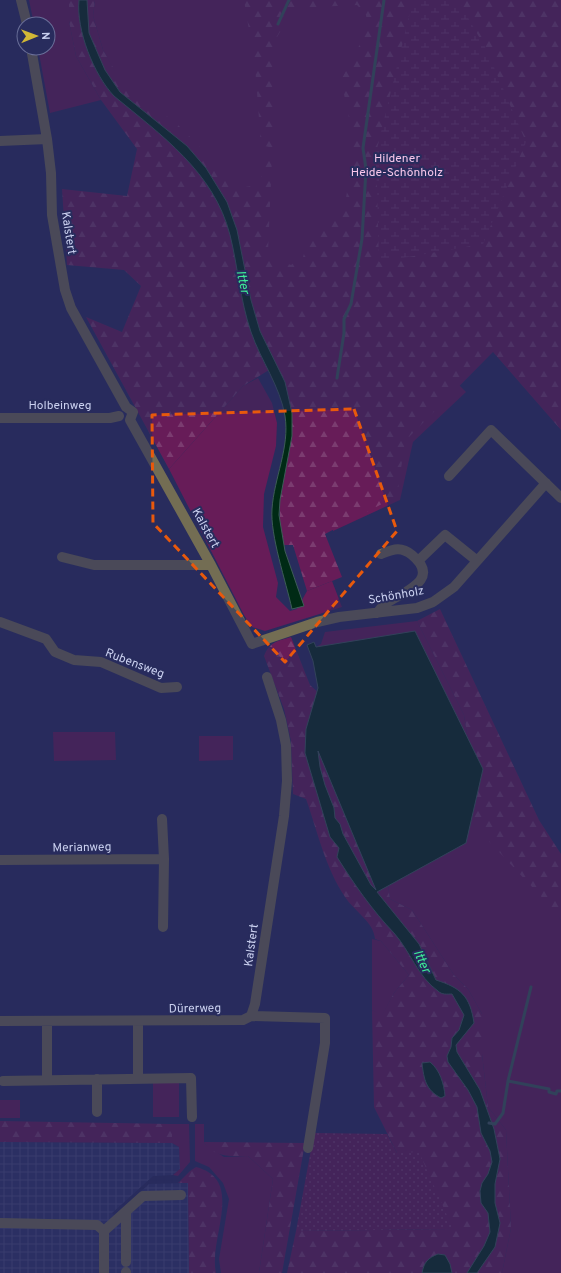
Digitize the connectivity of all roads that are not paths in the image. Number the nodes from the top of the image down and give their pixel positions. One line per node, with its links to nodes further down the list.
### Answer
1 (21, 0): 2 (street)
2 (24, 16)
3 (32, 56): 4 (street, Kalstert)
4 (47, 139): 5 (street); 6 (street, Kalstert)
5 (0, 141)
6 (126, 407): 7 (street); 9 (street, Kalstert)
7 (119, 416): 8 (street, Holbeinweg); 9 (street)
8 (0, 418)
9 (130, 420): 17 (street, Kalstert)
10 (449, 476): 11 (street)
11 (546, 483): 12 (street); 15 (street, Schönholz)
12 (561, 498)
13 (381, 554): 16 (street)
14 (62, 557): 17 (street, Kalstert)
15 (476, 560): 16 (street); 18 (street, Schönholz)
16 (418, 561): 18 (street)
17 (211, 565): 20 (street, Kalstert)
18 (377, 613): 20 (street, Schönholz)
19 (0, 622): 22 (street, Rubensweg)
20 (252, 644)
21 (267, 677): 27 (street, Kalstert)
22 (177, 687)
23 (162, 819): 24 (street)
24 (164, 859): 25 (street, Merianweg); 26 (street)
25 (0, 860)
26 (163, 927)
27 (251, 1016): 30 (street, Dürerweg); 37 (street)
28 (0, 1021): 29 (street, Dürerweg)
29 (48, 1021): 30 (street, Dürerweg); 33 (street)
30 (138, 1021): 32 (street)
31 (97, 1078): 32 (street); 33 (street); 35 (street)
32 (138, 1078): 36 (street)
33 (47, 1080): 34 (street)
34 (3, 1081)
35 (97, 1112)
36 (192, 1117)
37 (308, 1148)
38 (181, 1195): 39 (street)
39 (126, 1212): 41 (street); 42 (street)
40 (0, 1223): 41 (street)
41 (104, 1231): 43 (street)
42 (126, 1269)
43 (104, 1273)

